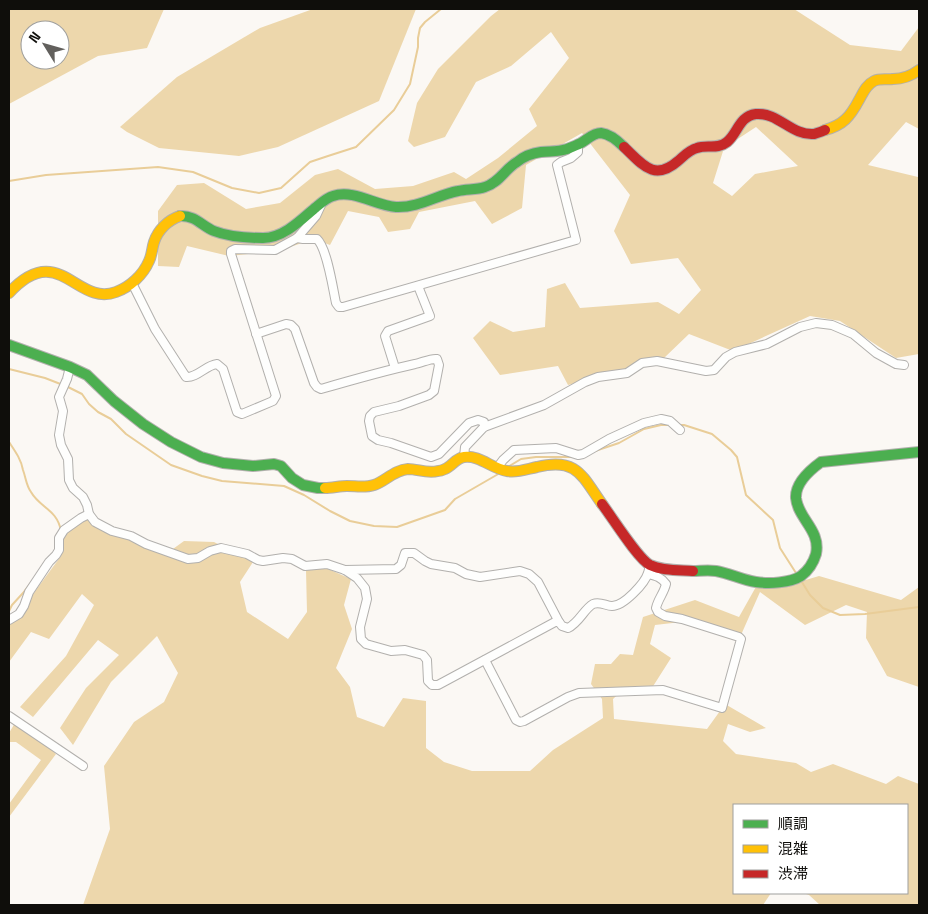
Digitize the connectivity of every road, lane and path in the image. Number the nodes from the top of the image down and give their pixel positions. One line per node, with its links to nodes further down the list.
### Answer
1 (919, 70): 2 (street)
2 (578, 144): 3 (street); 6 (street)
3 (322, 202): 4 (street); 5 (street)
4 (297, 238): 6 (street); 8 (street)
5 (132, 283): 7 (street); 8 (street)
6 (418, 286): 11 (street)
7 (9, 293)
8 (256, 334): 11 (street)
9 (9, 345): 12 (street)
10 (904, 365): 13 (street)
11 (394, 368): 13 (street)
12 (68, 373): 16 (street); 18 (street)
13 (484, 427): 16 (street)
14 (680, 430): 17 (street)
15 (919, 452): 20 (street)
16 (464, 457): 17 (street)
17 (497, 468): 20 (street)
18 (90, 514): 19 (street); 21 (street)
19 (345, 570): 22 (street); 23 (street)
20 (649, 570): 22 (street); 23 (street)
21 (9, 620)
22 (559, 622): 23 (street)
23 (485, 660)
24 (9, 716): 25 (street)
25 (83, 766)

